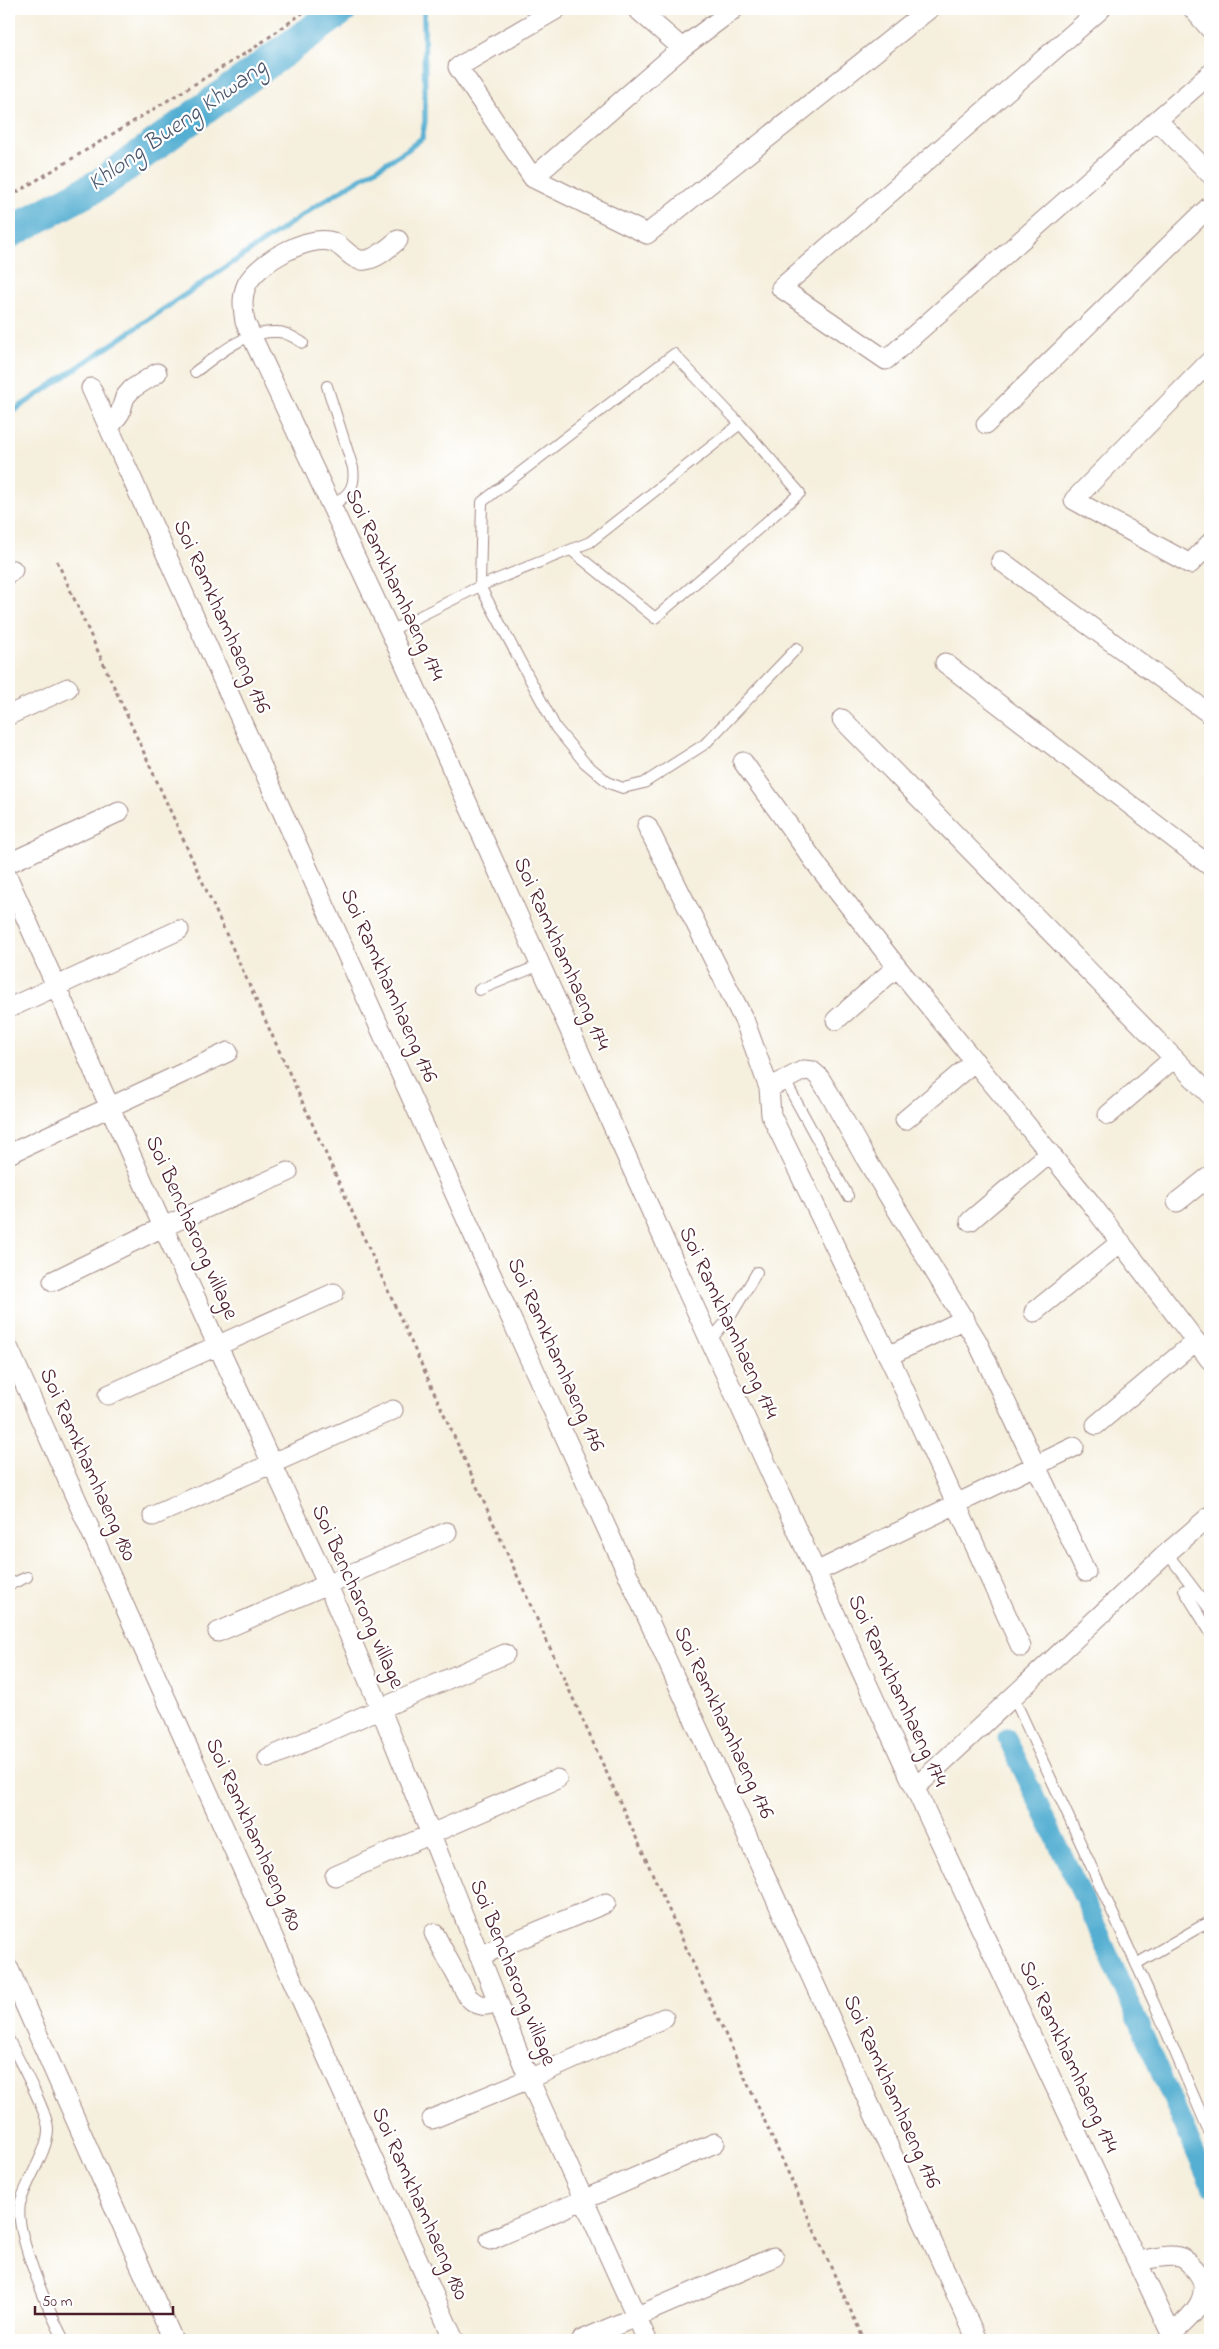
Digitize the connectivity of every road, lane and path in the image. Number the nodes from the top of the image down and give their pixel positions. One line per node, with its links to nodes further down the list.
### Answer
1 (308, 9): 14 (path)
2 (558, 9): 13 (street)
3 (637, 9): 9 (street)
4 (734, 9): 9 (street)
5 (929, 9): 13 (street)
6 (1101, 9): 11 (street)
7 (1193, 9): 8 (street)
8 (1210, 29)
9 (682, 48): 13 (street)
10 (1210, 74): 11 (street)
11 (1157, 120): 12 (street)
12 (1210, 174)
13 (533, 178)
14 (9, 197)
15 (1210, 206): 25 (street)
16 (398, 240): 17 (street, Soi Ramkhamhaeng 174)
17 (248, 329): 18 (lane); 20 (lane); 27 (street, Soi Ramkhamhaeng 174)
18 (303, 343)
19 (1210, 361): 28 (street)
20 (195, 372)
21 (157, 373): 26 (street)
22 (327, 386): 27 (lane)
23 (91, 388): 26 (street, Soi Ramkhamhaeng 176)
24 (740, 424): 29 (lane); 29 (lane); 32 (lane)
25 (986, 424)
26 (109, 428): 135 (street, Soi Ramkhamhaeng 176)
27 (332, 507): 33 (street, Soi Ramkhamhaeng 174)
28 (1210, 542)
29 (571, 550): 32 (lane)
30 (57, 561): 134 (path)
31 (1001, 561): 37 (street)
32 (480, 586): 33 (lane); 34 (lane)
33 (390, 631): 47 (street, Soi Ramkhamhaeng 174)
34 (797, 648)
35 (945, 663): 44 (street)
36 (68, 688): 38 (street)
37 (1210, 714)
38 (9, 715)
39 (842, 719): 54 (street)
40 (743, 762): 48 (street)
41 (119, 812): 43 (street)
42 (647, 826): 56 (street)
43 (9, 863)
44 (1210, 866)
45 (9, 880): 49 (street, Soi Bencharong village)
46 (179, 930): 49 (street)
47 (540, 965): 50 (lane); 75 (street, Soi Ramkhamhaeng 174)
48 (897, 967): 52 (street); 55 (street)
49 (56, 987): 51 (street); 58 (street, Soi Bencharong village)
50 (479, 990)
51 (9, 1008)
52 (836, 1020)
53 (228, 1052): 58 (street)
54 (1174, 1058): 57 (street); 59 (street)
55 (975, 1061): 60 (street); 61 (street)
56 (776, 1084): 65 (lane); 74 (street); 79 (street)
57 (1210, 1096)
58 (111, 1107): 62 (street); 68 (street, Soi Bencharong village)
59 (1108, 1115)
60 (905, 1120)
61 (1050, 1153): 67 (street); 69 (street)
62 (9, 1154)
63 (288, 1172): 68 (street)
64 (1210, 1176): 66 (street)
65 (848, 1196)
66 (1176, 1202)
67 (970, 1221)
68 (163, 1227): 71 (street); 77 (street, Soi Bencharong village)
69 (1121, 1242): 73 (street); 76 (street)
70 (757, 1272): 75 (lane)
71 (52, 1280)
72 (334, 1293): 77 (street)
73 (1034, 1312)
74 (965, 1319): 79 (street); 86 (street)
75 (710, 1341): 92 (street, Soi Ramkhamhaeng 174)
76 (1196, 1341): 80 (street); 83 (street)
77 (218, 1346): 81 (street); 85 (street, Soi Bencharong village)
78 (9, 1349): 131 (street, Soi Ramkhamhaeng 180)
79 (888, 1356): 87 (street)
80 (1210, 1360)
81 (108, 1395)
82 (393, 1410): 85 (street)
83 (1096, 1425)
84 (1074, 1447): 86 (street)
85 (272, 1464): 88 (street); 95 (street, Soi Bencharong village)
86 (1035, 1466): 87 (street); 93 (street)
87 (956, 1504): 92 (street); 101 (street)
88 (153, 1516)
89 (1210, 1516): 91 (street)
90 (447, 1532): 95 (street)
91 (1167, 1553): 98 (lane); 103 (street)
92 (816, 1572): 107 (street, Soi Ramkhamhaeng 174)
93 (1086, 1572)
94 (27, 1578): 96 (lane)
95 (327, 1583): 99 (street); 104 (street, Soi Bencharong village)
96 (9, 1585)
97 (1184, 1590): 100 (lane)
98 (1210, 1610)
99 (218, 1632)
100 (1210, 1632)
101 (1021, 1647)
102 (505, 1654): 104 (street)
103 (1013, 1696): 107 (street); 114 (lane)
104 (381, 1710): 105 (street); 108 (street, Soi Bencharong village)
105 (268, 1758)
106 (557, 1779): 108 (street)
107 (915, 1788): 126 (street, Soi Ramkhamhaeng 174)
108 (432, 1835): 109 (street); 113 (street, Soi Bencharong village)
109 (335, 1876)
110 (606, 1903): 113 (street)
111 (1210, 1921): 114 (lane)
112 (434, 1933): 116 (street)
113 (479, 1956): 116 (street, Soi Bencharong village)
114 (1136, 1964): 121 (lane)
115 (9, 1969): 130 (street)
116 (497, 2002): 119 (street, Soi Bencharong village)
117 (664, 2018): 119 (street)
118 (9, 2040): 129 (lane)
119 (529, 2079): 120 (street); 123 (street, Soi Bencharong village)
120 (432, 2119)
121 (1210, 2134)
122 (715, 2143): 123 (street)
123 (582, 2198): 124 (street); 127 (street, Soi Bencharong village)
124 (490, 2240)
125 (774, 2257): 127 (street)
126 (1137, 2261): 128 (street, Soi Ramkhamhaeng 174); 128 (street)
127 (635, 2317): 132 (street); 133 (street, Soi Bencharong village)
128 (1173, 2337)
129 (64, 2340)
130 (173, 2340)
131 (454, 2340)
132 (582, 2340)
133 (646, 2340)
134 (864, 2340)
135 (977, 2340)

